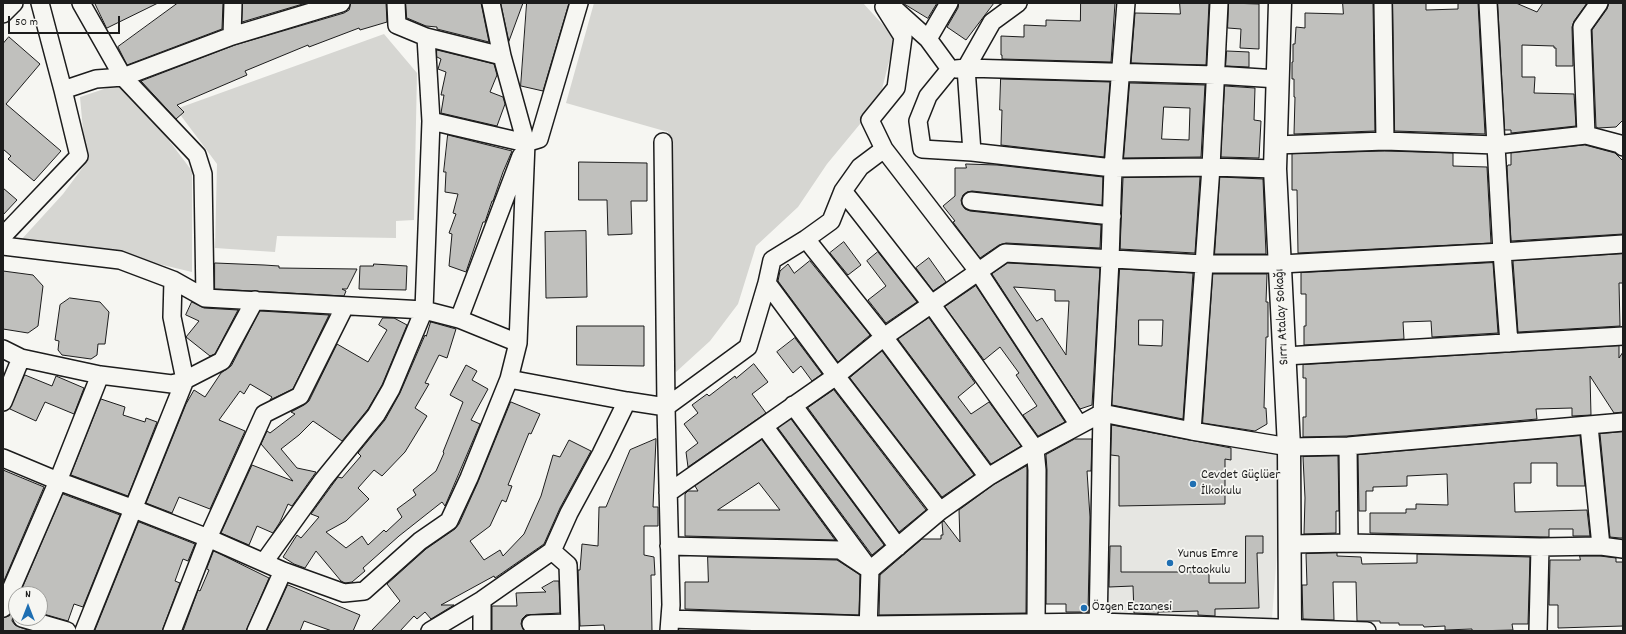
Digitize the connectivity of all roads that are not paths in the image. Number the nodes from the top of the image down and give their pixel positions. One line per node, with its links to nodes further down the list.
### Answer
1 (14, 3): 19 (street)
2 (40, 3): 29 (street)
3 (81, 3): 27 (street)
4 (233, 3): 20 (street)
5 (341, 3): 20 (street)
6 (396, 3): 21 (street)
7 (491, 3): 23 (street)
8 (579, 3): 34 (street)
9 (882, 3): 38 (street)
10 (888, 3): 22 (street)
11 (949, 3): 22 (street)
12 (1018, 3): 24 (street)
13 (1126, 3): 25 (street)
14 (1219, 3): 26 (street)
15 (1280, 3): 28 (main road, Sırrı Atalay Sokağı)
16 (1383, 3): 32 (street)
17 (1488, 3): 37 (street)
18 (1599, 3): 31 (street)
19 (3, 14)
20 (232, 36): 27 (street)
21 (426, 37): 23 (street); 30 (street)
22 (928, 39): 24 (street)
23 (502, 56): 34 (street)
24 (958, 69): 25 (street); 39 (street); 39 (street)
25 (1121, 72): 26 (street); 41 (street)
26 (1215, 75): 28 (street); 40 (street)
27 (123, 77): 29 (street); 57 (street)
28 (1278, 79): 36 (main road, Sırrı Atalay Sokağı)
29 (63, 90): 46 (street)
30 (431, 121): 34 (street); 61 (street)
31 (1586, 135): 35 (street); 37 (street)
32 (1385, 141): 36 (street); 37 (street)
33 (663, 142): 77 (street)
34 (526, 143): 62 (street); 65 (street)
35 (1622, 144)
36 (1276, 145): 42 (main road, Sırrı Atalay Sokağı)
37 (1496, 145): 50 (street)
38 (884, 149): 43 (street); 54 (street)
39 (972, 152): 41 (street)
40 (1211, 167): 41 (street); 42 (street); 52 (street)
41 (1113, 168): 45 (street)
42 (1275, 169): 53 (main road, Sırrı Atalay Sokağı)
43 (843, 191): 47 (street); 59 (street)
44 (970, 201): 45 (street)
45 (1112, 216): 51 (street)
46 (3, 236)
47 (806, 238): 56 (street); 64 (street)
48 (1623, 244): 50 (street)
49 (3, 246): 55 (street)
50 (1502, 252): 53 (street); 66 (street)
51 (1110, 260): 52 (street); 54 (street); 78 (street)
52 (1204, 264): 53 (street); 83 (street)
53 (1281, 264): 68 (main road, Sırrı Atalay Sokağı)
54 (978, 271): 59 (street); 80 (street)
55 (173, 280): 57 (street); 73 (street)
56 (767, 283): 71 (street); 77 (street)
57 (205, 298): 58 (street)
58 (256, 300): 60 (street); 73 (street)
59 (932, 305): 64 (street); 86 (street)
60 (345, 306): 61 (street); 93 (street)
61 (424, 310): 62 (street); 102 (street)
62 (459, 319): 65 (street)
63 (1623, 336): 66 (street)
64 (884, 337): 71 (street); 88 (street)
65 (518, 343): 72 (street)
66 (1509, 343): 68 (street)
67 (3, 349): 69 (street)
68 (1285, 356): 85 (main road, Sırrı Atalay Sokağı)
69 (21, 358): 70 (street); 74 (street)
70 (100, 375): 73 (street); 89 (street)
71 (836, 376): 76 (street); 92 (street)
72 (509, 379): 75 (street); 104 (street)
73 (185, 380): 91 (street)
74 (3, 402)
75 (626, 402): 77 (street); 101 (street)
76 (793, 405): 81 (street); 98 (street)
77 (666, 407): 90 (street)
78 (1102, 413): 80 (street); 83 (street); 111 (street)
79 (1623, 422): 82 (street)
80 (1079, 425): 86 (street)
81 (764, 426): 90 (street); 103 (street)
82 (1589, 426): 84 (street); 97 (street)
83 (1192, 431): 85 (street)
84 (1348, 446): 85 (street); 94 (street)
85 (1289, 447): 95 (main road, Sırrı Atalay Sokağı)
86 (1035, 449): 88 (street); 107 (street)
87 (3, 458): 89 (street)
88 (988, 477): 92 (street)
89 (58, 481): 91 (street); 106 (street)
90 (668, 493): 96 (street)
91 (134, 508): 93 (street); 117 (street)
92 (940, 511): 98 (street)
93 (208, 538): 102 (street); 118 (street)
94 (1349, 543): 95 (street); 99 (street)
95 (1291, 544): 115 (main road, Sırrı Atalay Sokağı)
96 (669, 546): 103 (street); 109 (street)
97 (1601, 546): 99 (street); 100 (street)
98 (898, 547): 103 (street)
99 (1540, 547): 123 (street)
100 (1623, 549)
101 (552, 551): 105 (street); 112 (street)
102 (264, 562): 104 (street)
103 (870, 570): 113 (street)
104 (283, 571): 119 (street)
105 (482, 600): 120 (street); 121 (street)
106 (3, 608)
107 (1036, 622): 111 (street); 114 (street)
108 (531, 624): 112 (street)
109 (670, 625): 113 (street)
110 (48, 626): 116 (street)
111 (1098, 626): 115 (street)
112 (570, 627)
113 (868, 628): 114 (street)
114 (940, 628)
115 (1290, 630): 122 (street)
116 (67, 631)
117 (84, 631)
118 (172, 631)
119 (256, 631)
120 (430, 631)
121 (482, 631)
122 (1367, 631)
123 (1538, 631)

